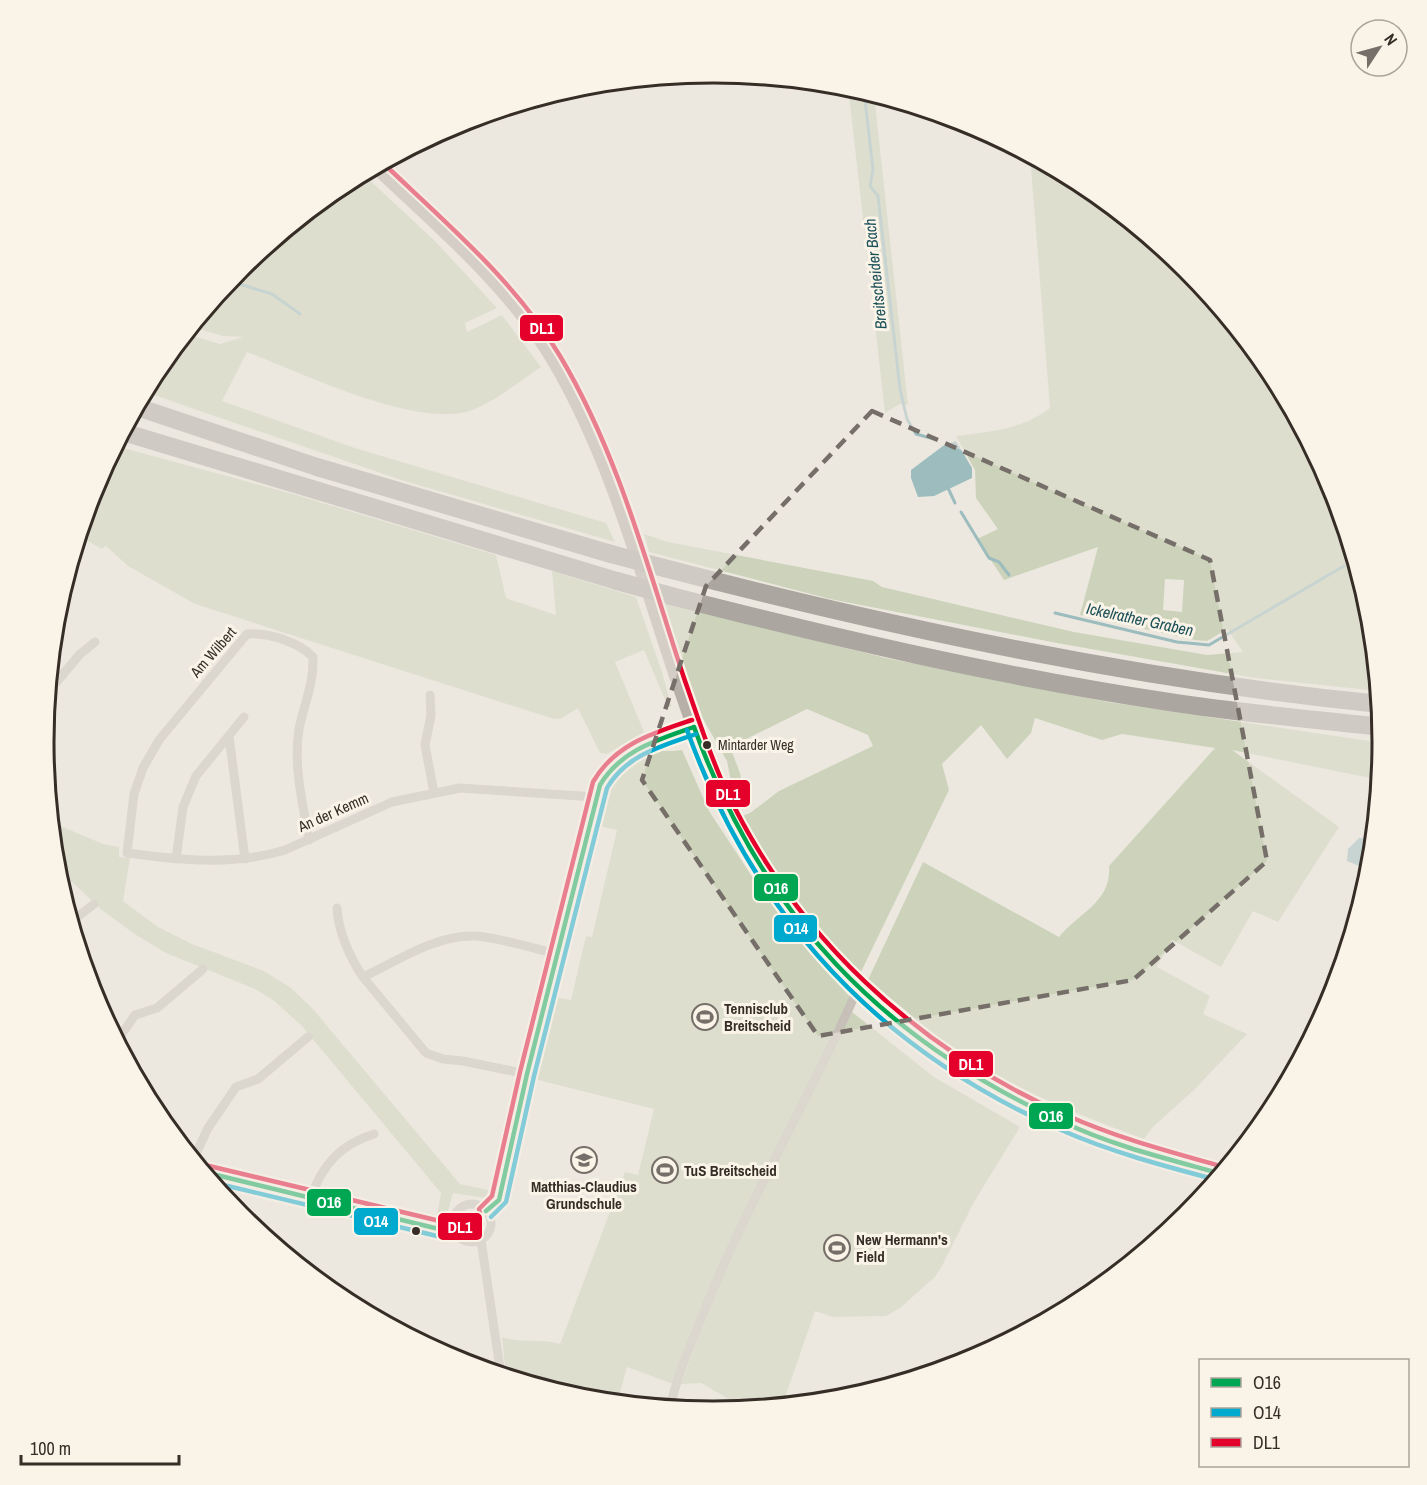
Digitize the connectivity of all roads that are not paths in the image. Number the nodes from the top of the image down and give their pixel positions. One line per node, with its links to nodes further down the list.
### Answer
1 (382, 172): 10 (street)
2 (144, 409): 7 (highway, bridge)
3 (131, 434): 9 (highway, bridge)
4 (95, 642): 5 (street)
5 (57, 681)
6 (430, 695): 12 (street)
7 (1372, 703)
8 (244, 717): 11 (street)
9 (1373, 726)
10 (694, 727): 13 (street); 24 (street)
11 (229, 736): 16 (street); 17 (street)
12 (434, 794): 13 (street, An der Kemm); 14 (street, An der Kemm)
13 (596, 797): 21 (street)
14 (309, 840): 15 (street, Am Wilbert); 17 (street, An der Kemm)
15 (127, 853): 16 (street, An der Kemm)
16 (176, 859): 17 (street, An der Kemm)
17 (244, 859)
18 (94, 904): 20 (street)
19 (337, 908): 23 (street)
20 (77, 917)
21 (557, 954): 23 (street); 27 (street)
22 (203, 969): 25 (street)
23 (363, 977): 27 (street)
24 (858, 988): 30 (street); 37 (street)
25 (122, 1034)
26 (308, 1037): 29 (street)
27 (527, 1074): 33 (street)
28 (374, 1134): 32 (street)
29 (197, 1152)
30 (1214, 1172)
31 (217, 1175): 32 (street)
32 (310, 1198): 34 (street)
33 (486, 1211): 34 (street); 35 (street)
34 (454, 1230): 35 (street)
35 (481, 1240): 36 (street)
36 (500, 1366)
37 (672, 1401)

